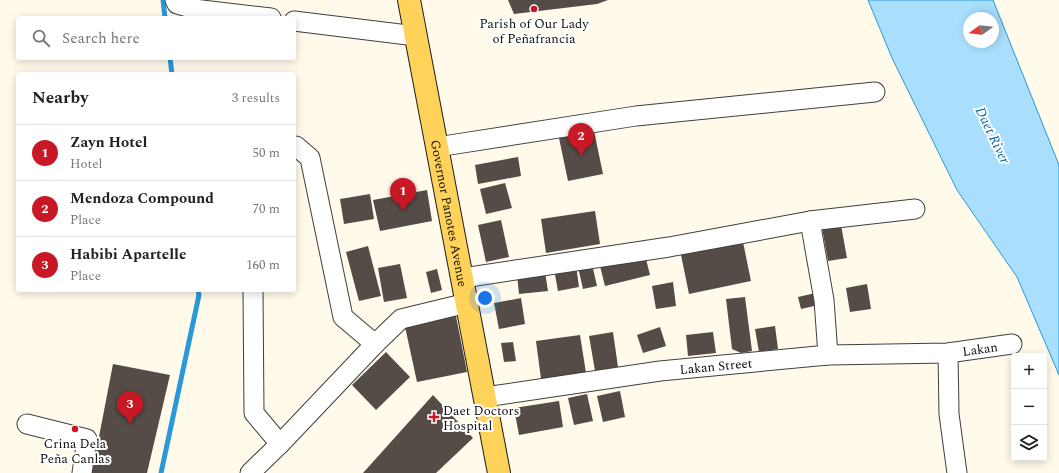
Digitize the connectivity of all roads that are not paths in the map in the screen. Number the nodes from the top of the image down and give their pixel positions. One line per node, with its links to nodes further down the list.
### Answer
1 (175, 0): 3 (street)
2 (409, 0): 5 (main road, Governor Panotes Avenue)
3 (254, 16)
4 (296, 21): 5 (street)
5 (416, 36): 8 (main road, Governor Panotes Avenue)
6 (875, 92): 8 (street)
7 (296, 146): 14 (street)
8 (438, 147): 11 (main road, Governor Panotes Avenue)
9 (915, 209): 10 (street)
10 (810, 221): 11 (street); 17 (street)
11 (463, 278): 13 (main road, Governor Panotes Avenue)
12 (253, 292): 20 (street)
13 (467, 303): 14 (street); 18 (main road, Governor Panotes Avenue)
14 (375, 344): 20 (street)
15 (1012, 344): 16 (street, Lakan)
16 (948, 353): 17 (street, Lakan Street); 24 (street)
17 (828, 355): 18 (street, Lakan Street)
18 (485, 397): 23 (main road, Governor Panotes Avenue)
19 (26, 424): 21 (street)
20 (280, 444): 22 (street)
21 (82, 473)
22 (250, 473)
23 (499, 473)
24 (957, 473)

